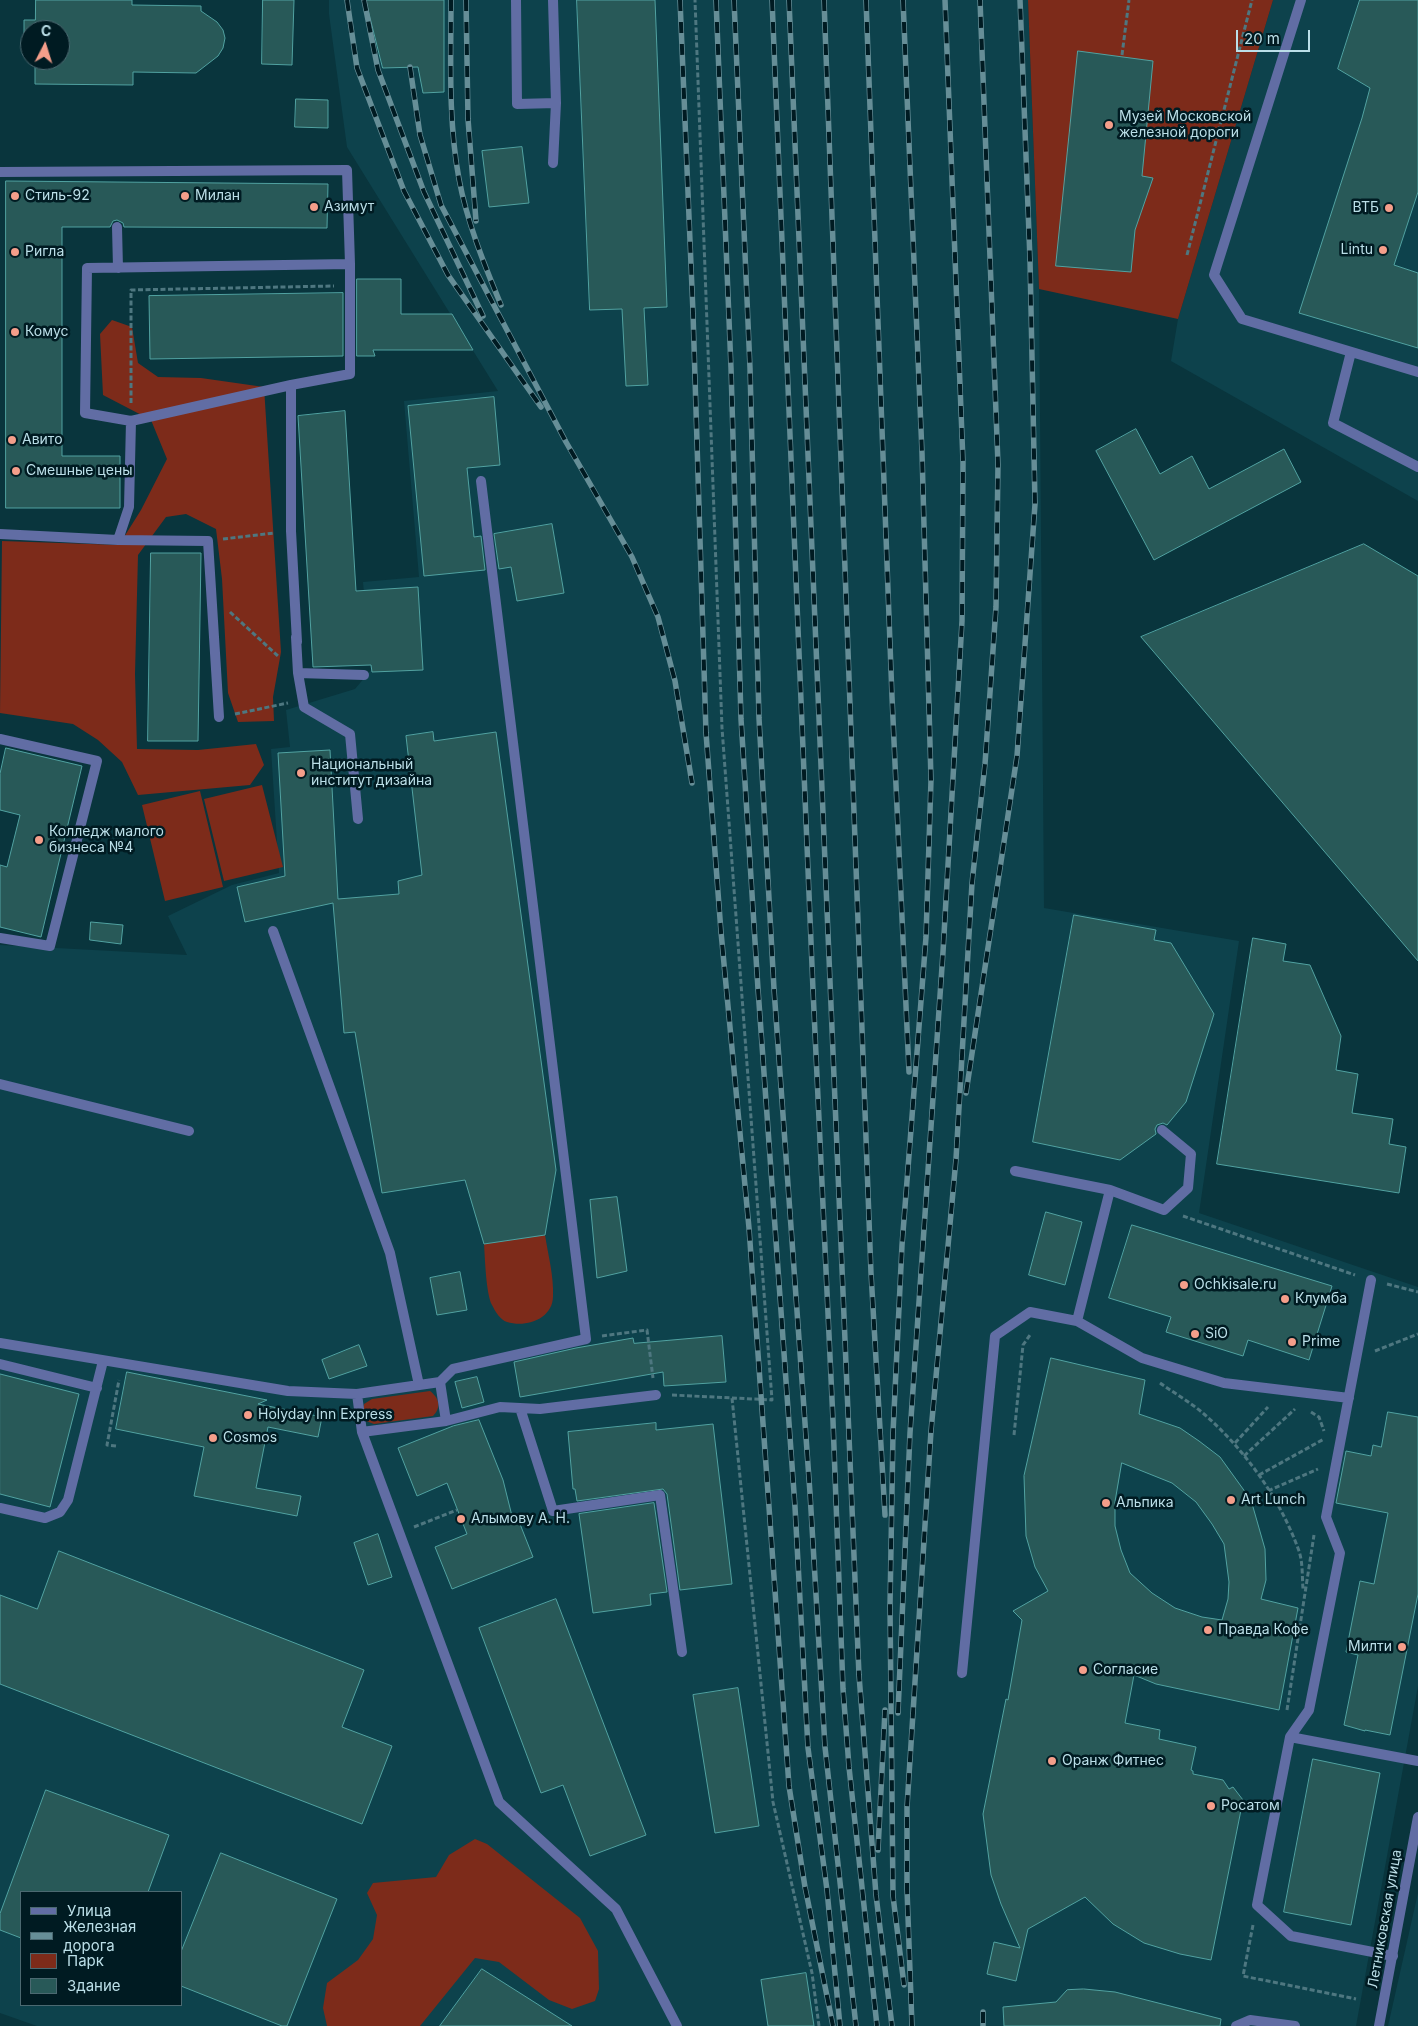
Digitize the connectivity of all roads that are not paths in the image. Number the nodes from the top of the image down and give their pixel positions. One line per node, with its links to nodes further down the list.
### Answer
1 (516, 0): 4 (street)
2 (553, 0): 4 (street)
3 (1301, 0): 10 (street)
4 (556, 103): 5 (street)
5 (553, 163)
6 (0, 172): 8 (street)
7 (117, 227): 9 (street)
8 (350, 264): 9 (street); 12 (street)
9 (118, 268): 13 (street)
10 (1351, 352): 11 (street); 14 (street)
11 (1418, 372)
12 (291, 385): 13 (street); 18 (street)
13 (131, 421): 17 (street)
14 (1418, 467)
15 (481, 480): 35 (street)
16 (0, 534): 17 (street)
17 (118, 540): 20 (street)
18 (298, 673): 19 (street); 22 (street)
19 (364, 675)
20 (219, 717)
21 (0, 739): 24 (street)
22 (358, 819)
23 (273, 931): 36 (street)
24 (0, 938)
25 (0, 1084): 27 (street)
26 (1162, 1130): 29 (street)
27 (189, 1131)
28 (1015, 1171): 29 (street)
29 (1110, 1190): 31 (street)
30 (1371, 1280): 40 (street)
31 (1077, 1321): 40 (street); 46 (street)
32 (0, 1343): 33 (street)
33 (103, 1361): 37 (street); 38 (street)
34 (0, 1364): 37 (street)
35 (440, 1382): 36 (street); 42 (street)
36 (419, 1385): 38 (street)
37 (97, 1388): 44 (street)
38 (357, 1394): 43 (street)
39 (656, 1395): 41 (street)
40 (1349, 1398): 47 (street)
41 (520, 1408): 42 (street); 45 (street)
42 (446, 1421): 43 (street)
43 (362, 1432): 51 (street)
44 (0, 1508)
45 (682, 1652)
46 (962, 1673)
47 (1290, 1737): 48 (street); 50 (street)
48 (1418, 1761)
49 (1418, 1817): 50 (street, Летниковская улица)
50 (1393, 1956): 54 (street, Летниковская улица)
51 (677, 2026)
52 (1236, 2026): 53 (street)
53 (1294, 2026)
54 (1379, 2026)

